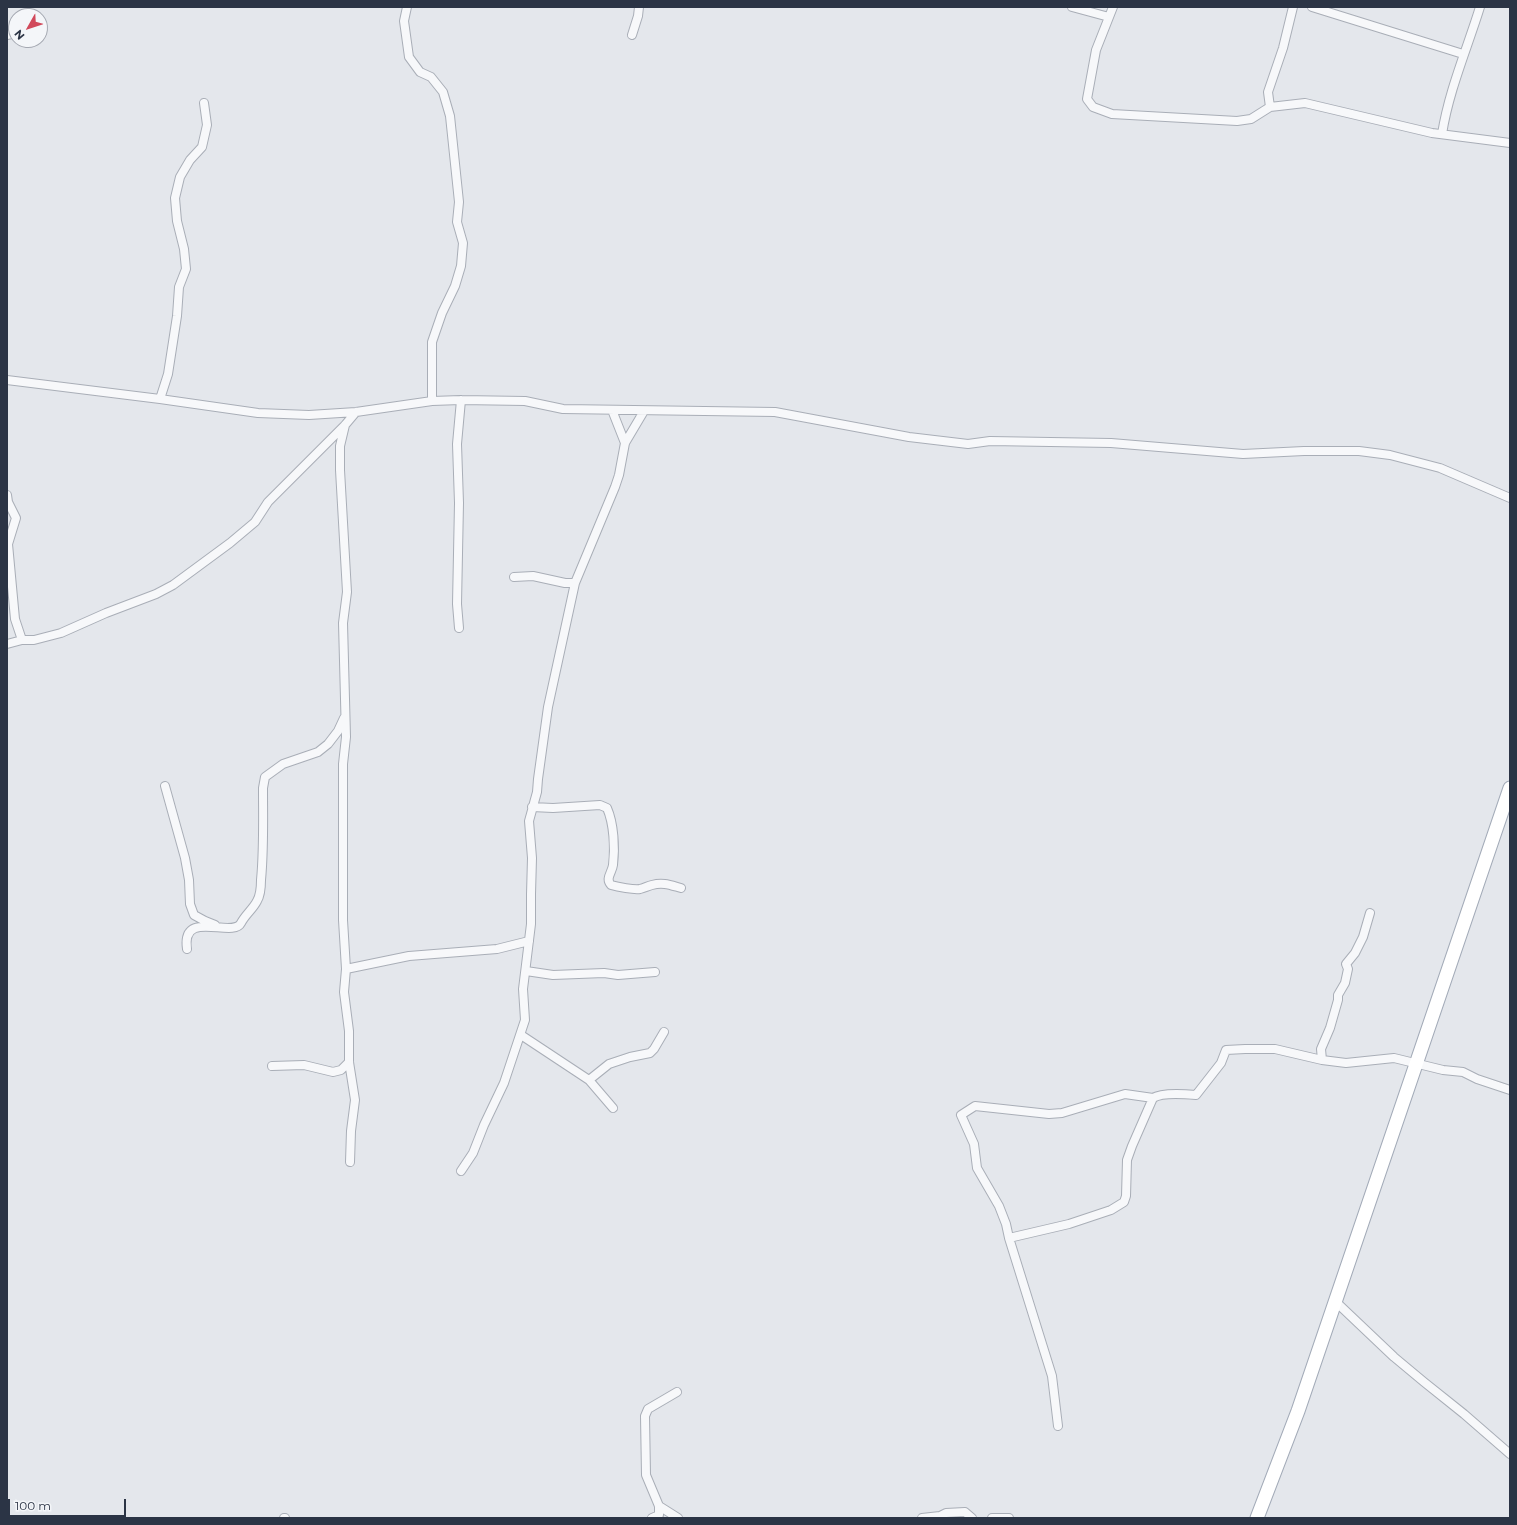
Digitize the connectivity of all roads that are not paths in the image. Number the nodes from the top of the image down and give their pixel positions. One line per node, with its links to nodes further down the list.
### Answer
1 (407, 7): 18 (street)
2 (640, 7): 9 (street)
3 (1072, 7): 8 (street)
4 (1113, 7): 8 (street)
5 (1293, 7): 12 (street)
6 (1312, 7): 10 (street)
7 (1480, 7): 10 (street)
8 (1109, 18): 12 (street)
9 (632, 34)
10 (1464, 54): 13 (street)
11 (204, 103): 16 (street)
12 (1270, 107): 13 (street)
13 (1442, 134): 14 (street)
14 (1510, 143)
15 (7, 380): 16 (street)
16 (160, 399): 21 (street)
17 (461, 400): 18 (street); 19 (street); 28 (street)
18 (432, 401): 21 (street)
19 (612, 410): 20 (street); 23 (street)
20 (644, 411): 23 (street); 25 (street)
21 (356, 412): 22 (street)
22 (345, 425): 29 (street); 31 (street)
23 (625, 443): 27 (street)
24 (7, 495): 29 (street)
25 (1510, 498)
26 (514, 577): 27 (street)
27 (574, 583): 34 (street)
28 (459, 628)
29 (22, 640): 30 (street)
30 (7, 644)
31 (344, 717): 37 (street); 40 (street)
32 (165, 786): 37 (street)
33 (1510, 788): 47 (main road)
34 (532, 807): 35 (street); 38 (street)
35 (681, 888)
36 (1370, 912): 45 (street)
37 (221, 927): 39 (street)
38 (529, 941): 40 (street); 41 (street)
39 (187, 950)
40 (346, 969): 46 (street)
41 (526, 971): 42 (street); 44 (street)
42 (656, 972)
43 (664, 1032): 49 (street)
44 (520, 1035): 49 (street); 54 (street)
45 (1322, 1060): 47 (street); 51 (street)
46 (350, 1062): 48 (street); 53 (street)
47 (1416, 1063): 50 (street); 56 (main road)
48 (272, 1066)
49 (589, 1080): 52 (street)
50 (1510, 1090)
51 (1153, 1098): 55 (street); 55 (street)
52 (613, 1108)
53 (350, 1162)
54 (461, 1170)
55 (1009, 1238): 58 (street)
56 (1336, 1301): 59 (street); 67 (main road)
57 (677, 1392): 60 (street)
58 (1058, 1426)
59 (1510, 1454)
60 (659, 1506): 61 (street); 62 (street)
61 (652, 1518)
62 (678, 1518)
63 (922, 1518): 64 (street)
64 (972, 1518)
65 (992, 1518): 66 (street)
66 (1009, 1518)
67 (1257, 1518)

